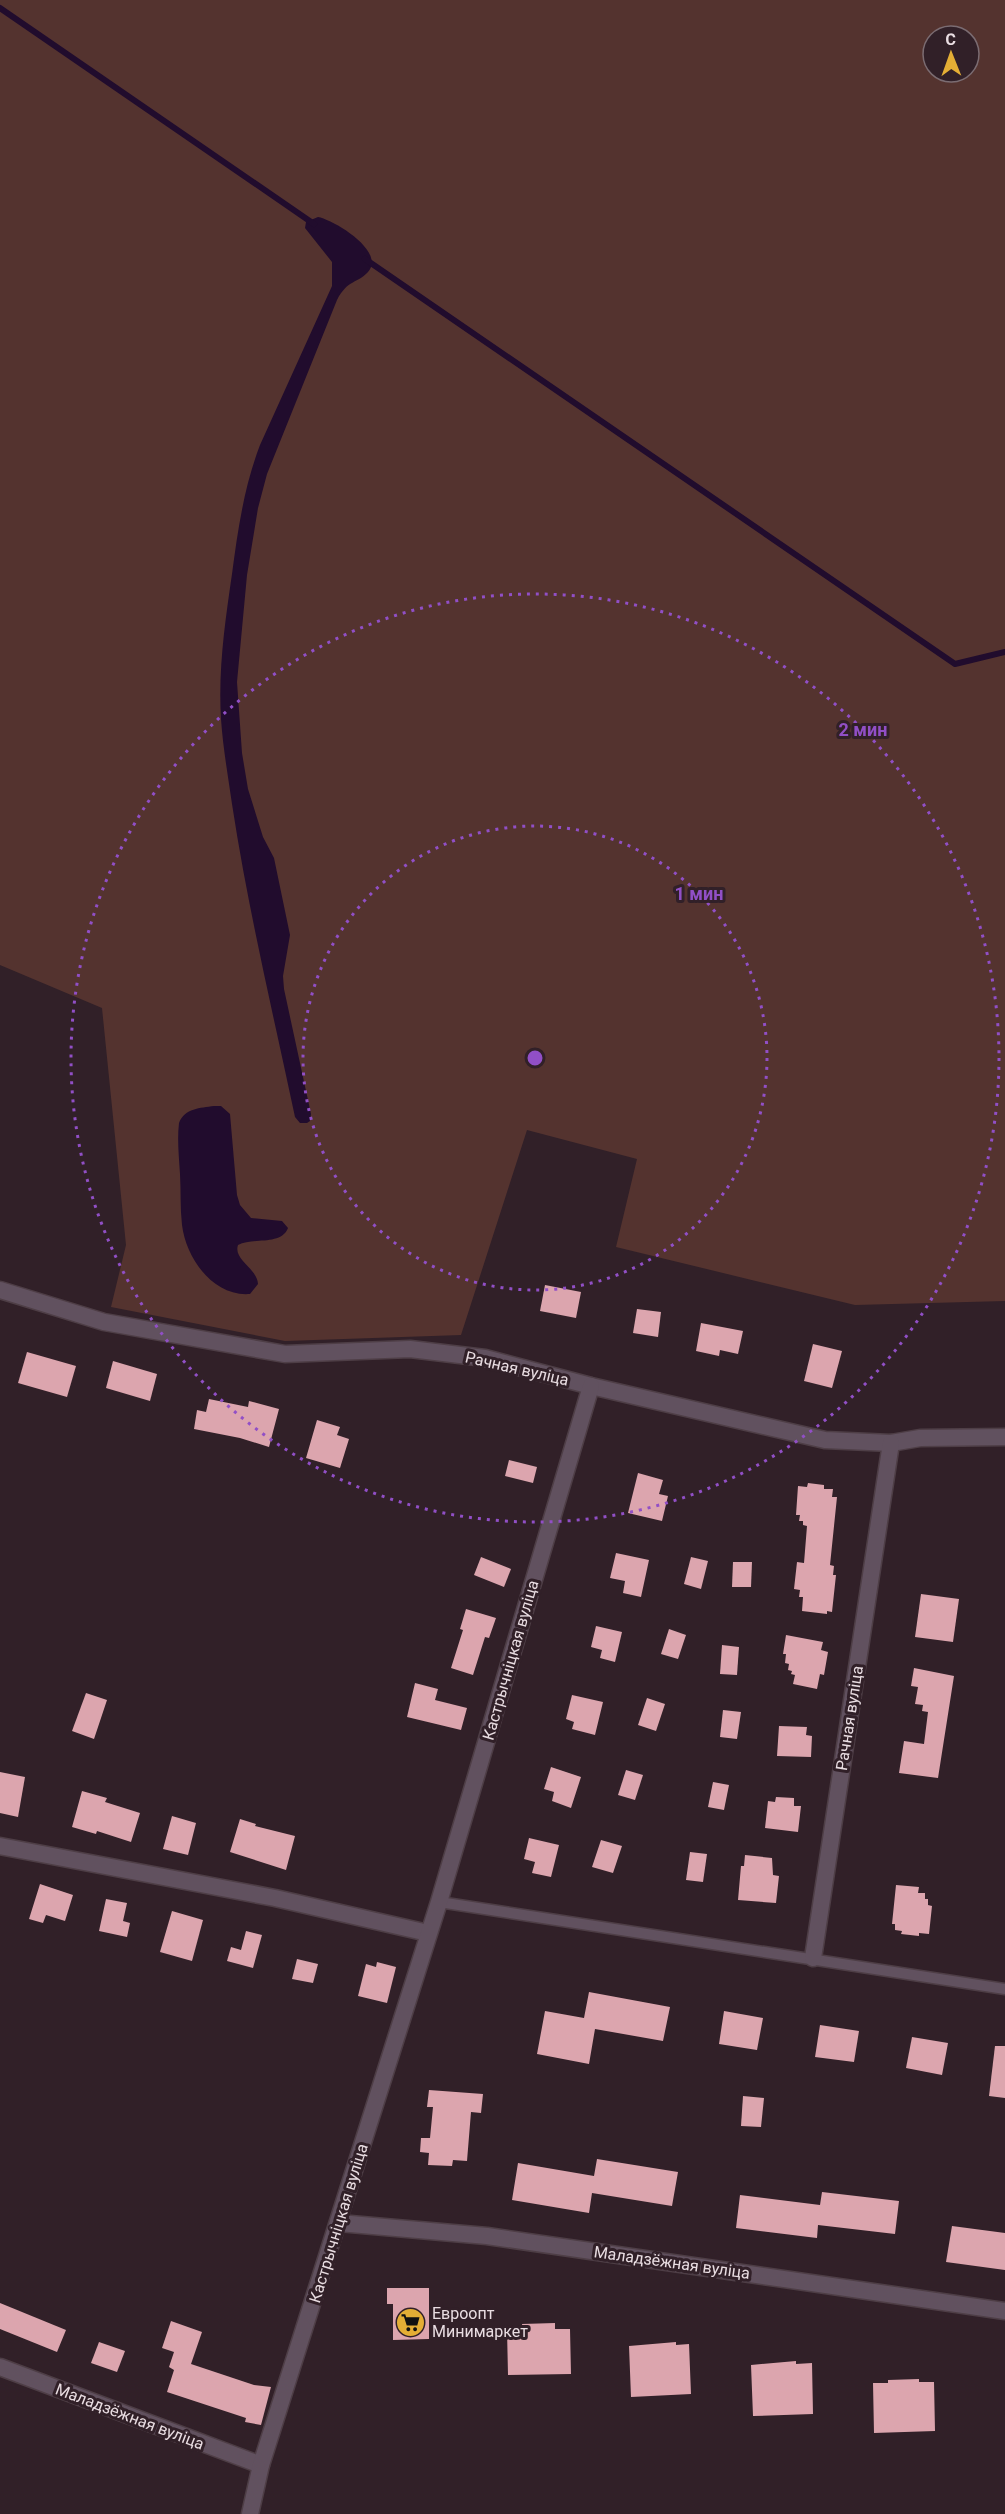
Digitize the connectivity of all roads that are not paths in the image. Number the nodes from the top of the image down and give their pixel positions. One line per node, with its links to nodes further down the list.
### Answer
1 (0, 1290): 2 (street, Рачная вуліца)
2 (591, 1386): 4 (street, Рачная вуліца); 6 (street, Кастрычніцкая вуліца)
3 (1005, 1437): 4 (street, Рачная вуліца)
4 (891, 1443): 8 (street, Рачная вуліца)
5 (0, 1846): 7 (street)
6 (439, 1902): 7 (street, Кастрычніцкая вуліца); 8 (lane)
7 (428, 1933): 10 (street, Кастрычніцкая вуліца)
8 (813, 1958): 9 (lane)
9 (1005, 1989)
10 (339, 2223): 11 (street, Маладзёжная вуліца); 13 (street, Кастрычніцкая вуліца)
11 (1005, 2311)
12 (0, 2367): 13 (street, Маладзёжная вуліца)
13 (261, 2465): 14 (street, Кастрычніцкая вуліца)
14 (250, 2514)

